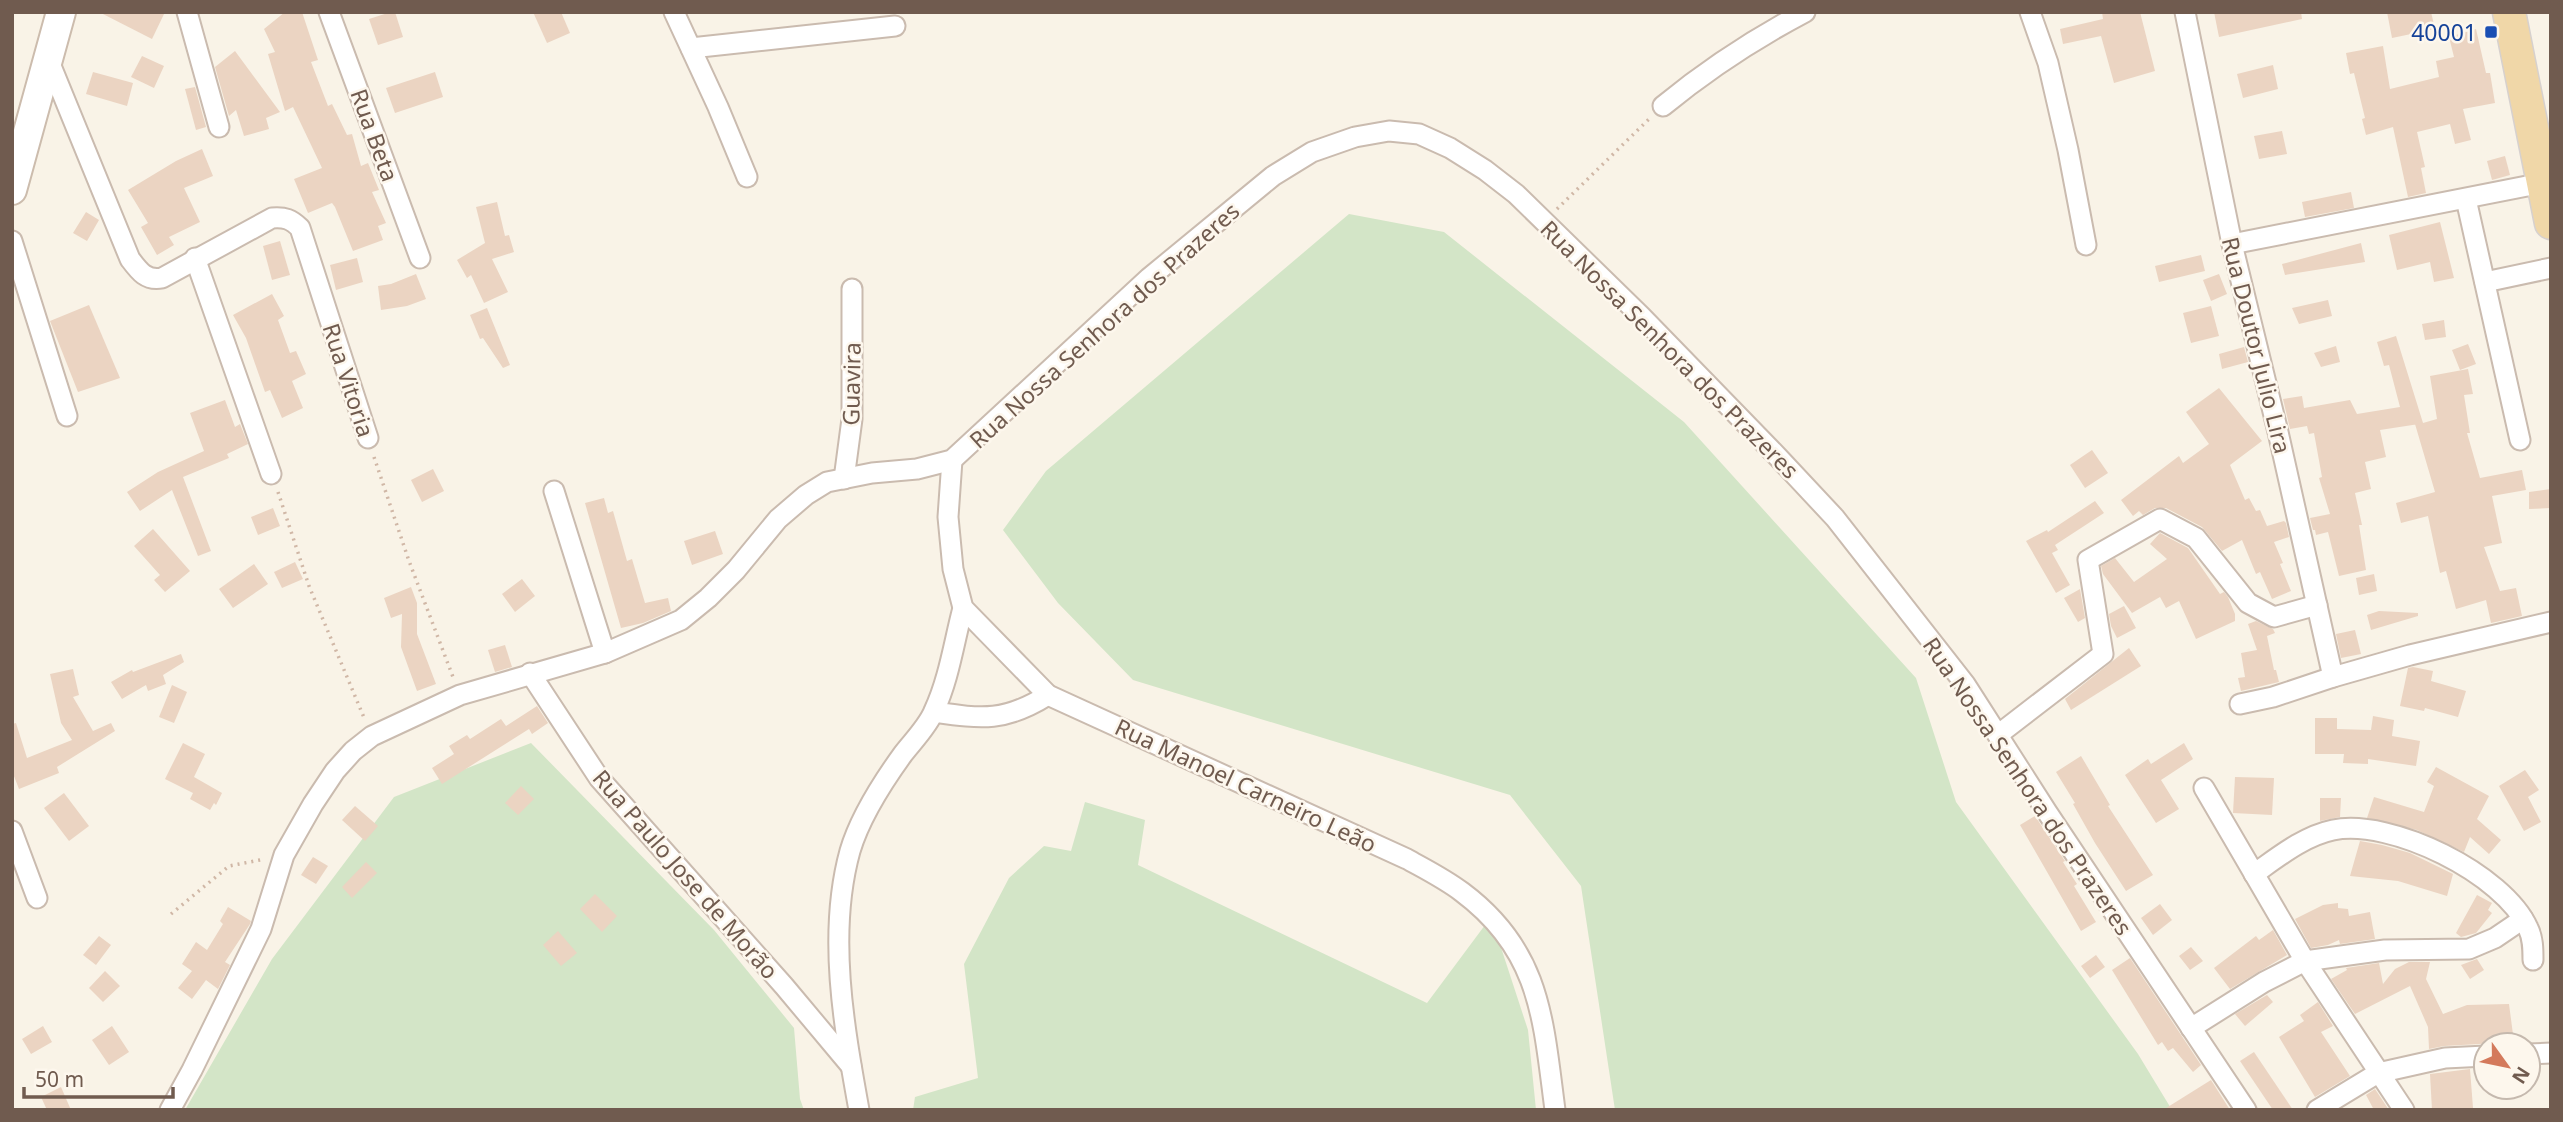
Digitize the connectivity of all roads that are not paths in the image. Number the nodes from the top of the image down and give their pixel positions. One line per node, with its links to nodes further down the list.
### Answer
1 (61, 12): 11 (main road)
2 (187, 12): 13 (street)
3 (329, 12): 23 (street, Rua Beta)
4 (674, 12): 10 (street)
5 (1805, 12): 12 (street)
6 (2030, 12): 21 (street)
7 (2185, 12): 20 (street, Rua Doutor Julio Lira)
8 (2509, 12): 15 (main road)
9 (895, 26): 10 (street)
10 (691, 48): 14 (street)
11 (49, 61): 16 (main road); 22 (street, Rua Vitoria)
12 (1664, 106)
13 (219, 127)
14 (747, 177)
15 (2542, 183): 17 (street); 18 (main road)
16 (12, 190)
17 (2466, 199): 20 (street); 25 (street)
18 (2551, 223)
19 (12, 242): 27 (street)
20 (2232, 244): 34 (street, Rua Doutor Julio Lira)
21 (2086, 245)
22 (195, 258): 28 (street, Rua Vitoria); 31 (street)
23 (420, 258)
24 (2551, 268): 25 (street)
25 (2485, 282): 29 (street)
26 (852, 289): 32 (street, Guavira)
27 (66, 416)
28 (368, 438)
29 (2520, 440)
30 (952, 460): 32 (street, Rua Nossa Senhora dos Prazeres); 35 (street, Rua Manoel Carneiro Leão); 43 (street, Rua Nossa Senhora dos Prazeres)
31 (271, 474)
32 (844, 479): 37 (street, Rua Nossa Senhora dos Prazeres)
33 (554, 491): 37 (street)
34 (2317, 605): 39 (street, Rua Doutor Julio Lira); 43 (street)
35 (963, 608): 40 (street, Rua Manoel Carneiro Leão); 42 (street)
36 (2551, 622): 39 (street)
37 (605, 653): 38 (street, Rua Nossa Senhora dos Prazeres)
38 (530, 673): 53 (street, Rua Paulo Jose de Morão); 55 (street, Rua Nossa Senhora dos Prazeres)
39 (2333, 677): 41 (street)
40 (1048, 695): 42 (street); 57 (street, Rua Manoel Carneiro Leão)
41 (2240, 704)
42 (934, 712): 53 (street)
43 (1999, 734): 51 (street, Rua Nossa Senhora dos Prazeres)
44 (2204, 788): 46 (street)
45 (12, 831): 47 (street)
46 (2254, 874): 48 (street); 50 (street)
47 (37, 898)
48 (2523, 919): 49 (street); 50 (street)
49 (2533, 960)
50 (2305, 961): 51 (street); 54 (street)
51 (2191, 1028): 58 (street, Rua Nossa Senhora dos Prazeres)
52 (2472, 1057): 54 (street)
53 (851, 1066): 56 (street)
54 (2378, 1073): 59 (street); 60 (street)
55 (170, 1110)
56 (859, 1110)
57 (1555, 1110)
58 (2246, 1110)
59 (2317, 1110)
60 (2404, 1110)

